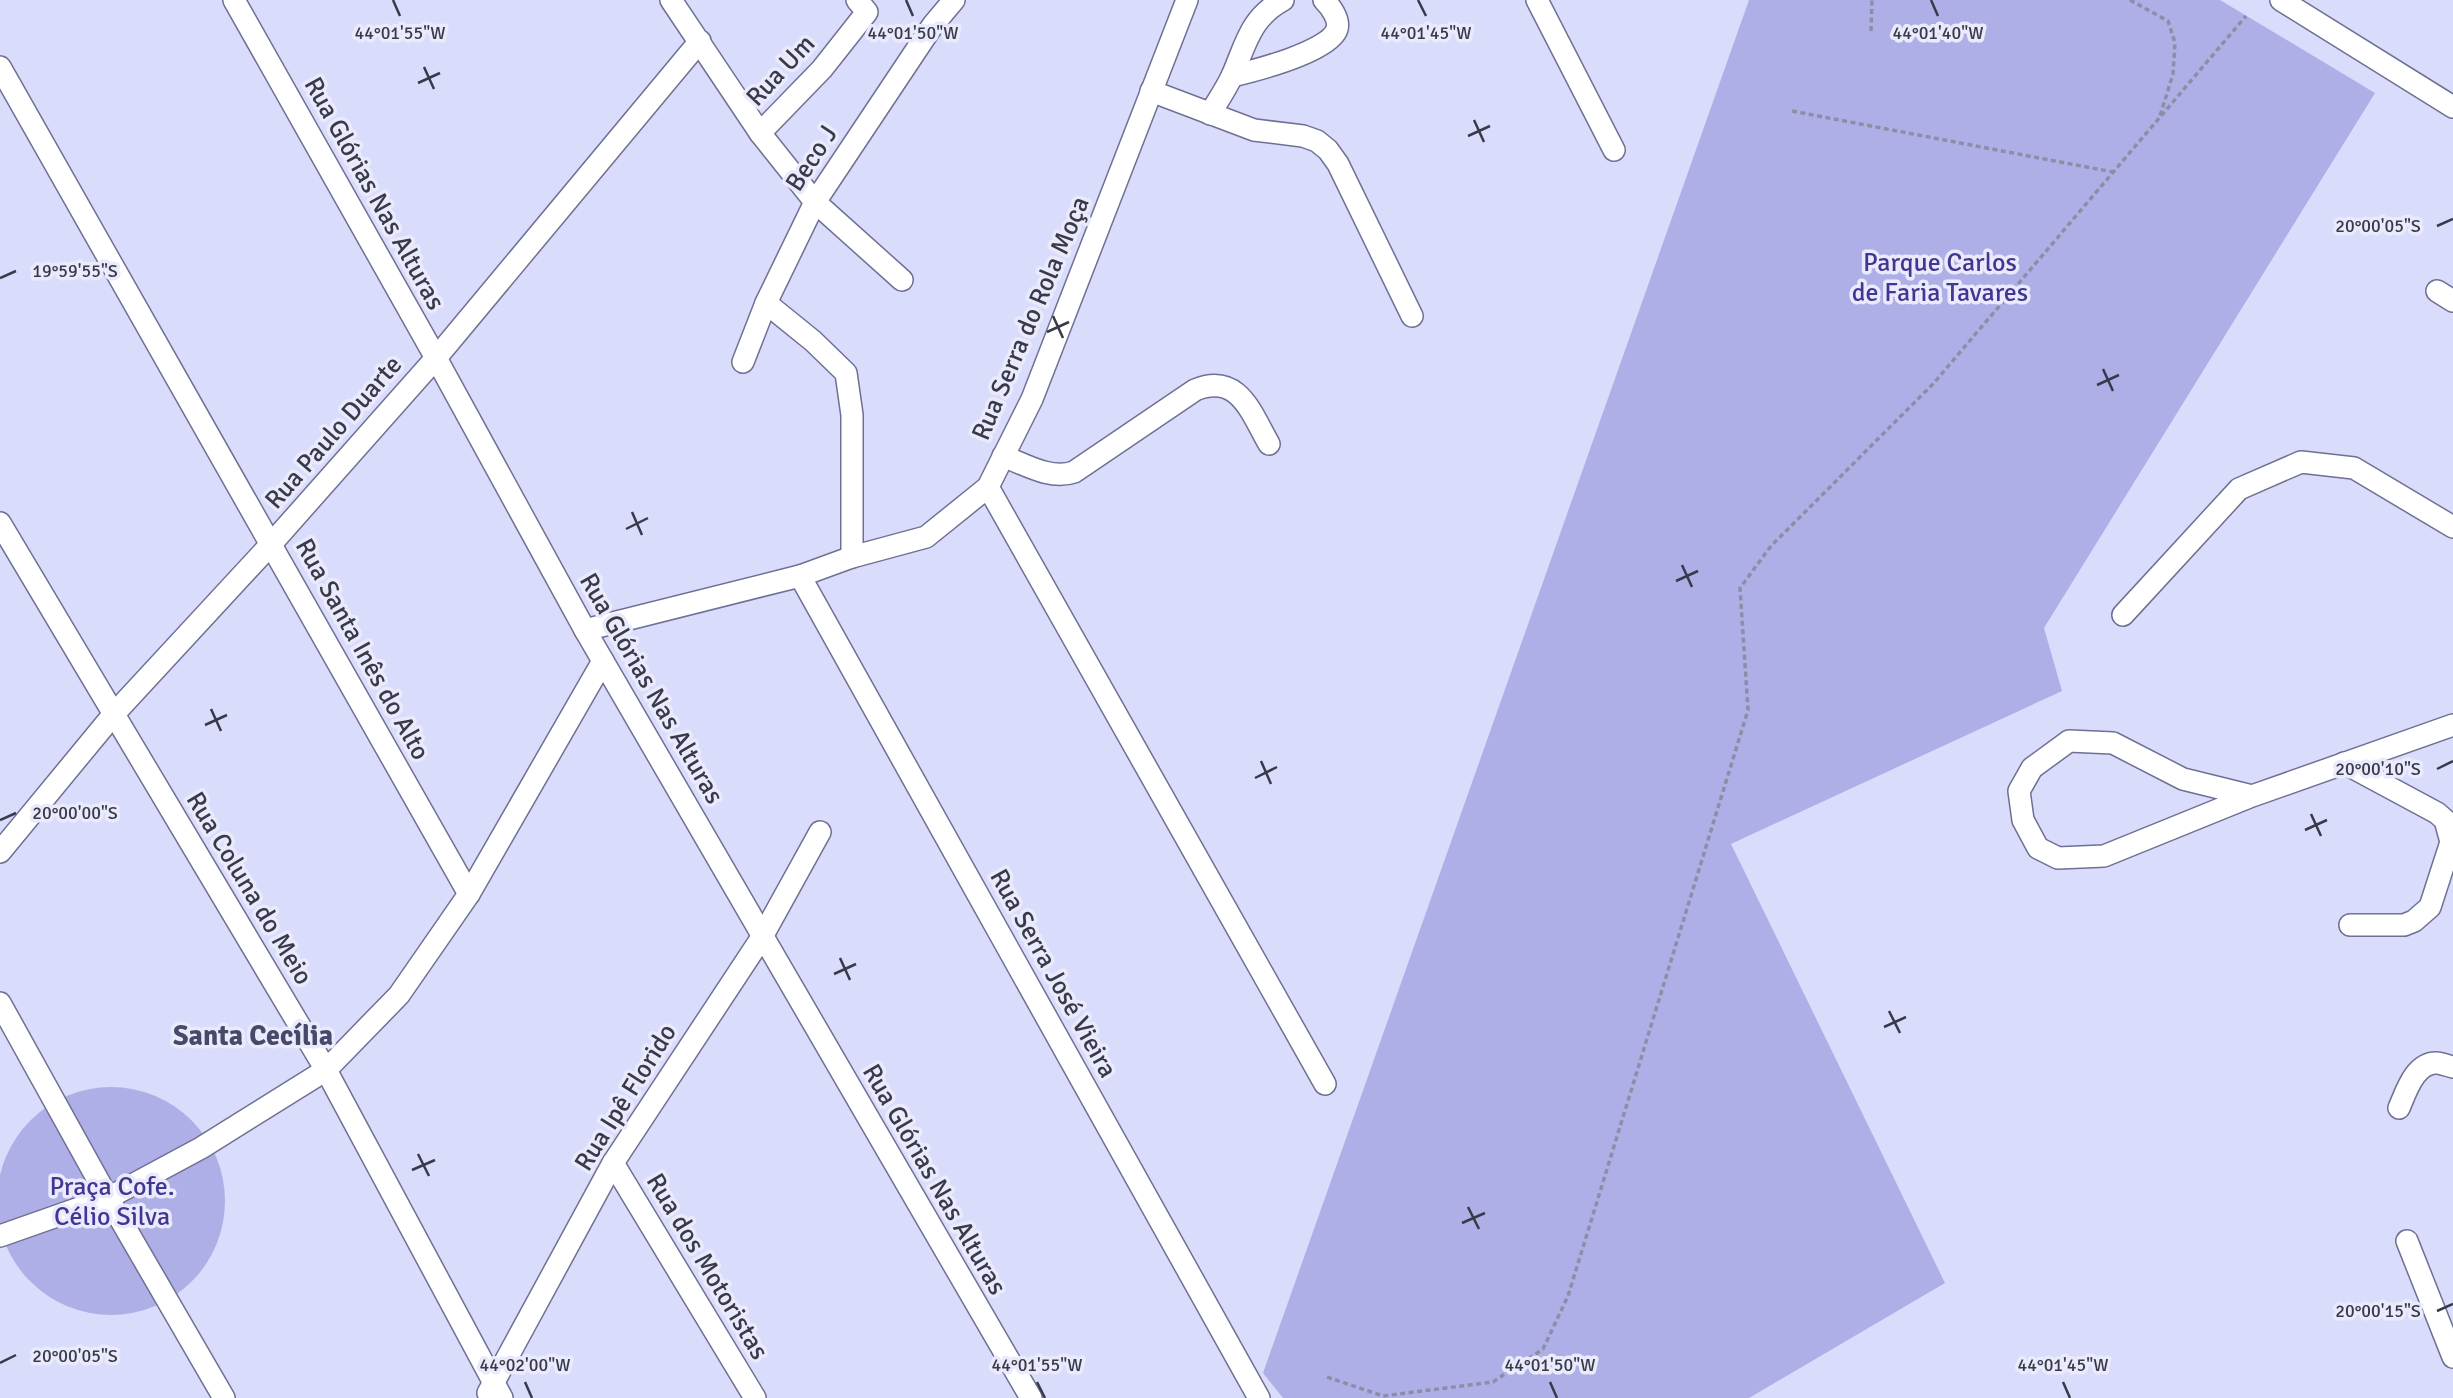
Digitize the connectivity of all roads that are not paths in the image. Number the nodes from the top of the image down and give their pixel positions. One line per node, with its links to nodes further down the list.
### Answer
1 (234, 0): 22 (street, Rua Glórias Nas Alturas)
2 (671, 0): 10 (street)
3 (954, 0): 18 (street, Beco J)
4 (1187, 0): 13 (street, Rua Serra do Rola Moça)
5 (1283, 0): 12 (street)
6 (1324, 0): 12 (street)
7 (1537, 0): 17 (street)
8 (2281, 0): 14 (street)
9 (862, 6): 16 (street, Rua Um)
10 (700, 41): 16 (street); 22 (street, Rua Paulo Duarte)
11 (0, 67): 29 (street, Rua Santa Inês do Alto)
12 (1232, 76): 15 (street)
13 (1151, 91): 15 (street); 25 (street, Rua Serra do Rola Moça)
14 (2453, 107)
15 (1210, 114): 21 (street)
16 (760, 132): 18 (street)
17 (1614, 150)
18 (815, 202): 19 (street); 20 (street, Beco J)
19 (902, 280)
20 (766, 303): 23 (street, Beco J); 30 (street)
21 (1412, 316)
22 (436, 358): 29 (street, Rua Paulo Duarte); 33 (street, Rua Glórias Nas Alturas)
23 (743, 362)
24 (1269, 444): 25 (street)
25 (1003, 456): 26 (street, Rua Serra do Rola Moça)
26 (988, 487): 30 (street, Rua Serra do Rola Moça); 47 (street)
27 (0, 523): 35 (street, Rua Coluna do Meio)
28 (2453, 527): 32 (street)
29 (272, 543): 35 (street, Rua Paulo Duarte); 41 (street, Rua Santa Inês do Alto)
30 (852, 557): 31 (street, Rua Serra do Rola Moça)
31 (800, 576): 33 (street, Rua Serra do Rola Moça); 58 (street, Rua Serra José Vieira)
32 (2123, 615)
33 (585, 630): 34 (street, Rua Glórias Nas Alturas)
34 (603, 661): 41 (street); 43 (street, Rua Glórias Nas Alturas)
35 (113, 715): 40 (street, Rua Paulo Duarte); 46 (street, Rua Coluna do Meio)
36 (2453, 725): 37 (street)
37 (2344, 763): 38 (street); 42 (street)
38 (2252, 796): 38 (street)
39 (820, 832): 43 (street, Rua Ipê Florido)
40 (0, 852)
41 (469, 894): 46 (street)
42 (2350, 925)
43 (762, 937): 49 (street, Rua Ipê Florido); 57 (street, Rua Glórias Nas Alturas)
44 (0, 1003): 50 (street)
45 (2453, 1067): 48 (street)
46 (327, 1070): 50 (street); 54 (street, Rua Coluna do Meio)
47 (1325, 1084)
48 (2399, 1108)
49 (613, 1163): 54 (street, Rua Ipê Florido); 56 (street, Rua dos Motoristas)
50 (108, 1198): 51 (street); 55 (street)
51 (0, 1236)
52 (2407, 1241): 53 (street)
53 (2453, 1357)
54 (494, 1393)
55 (224, 1398)
56 (755, 1398)
57 (1031, 1398)
58 (1259, 1398)

